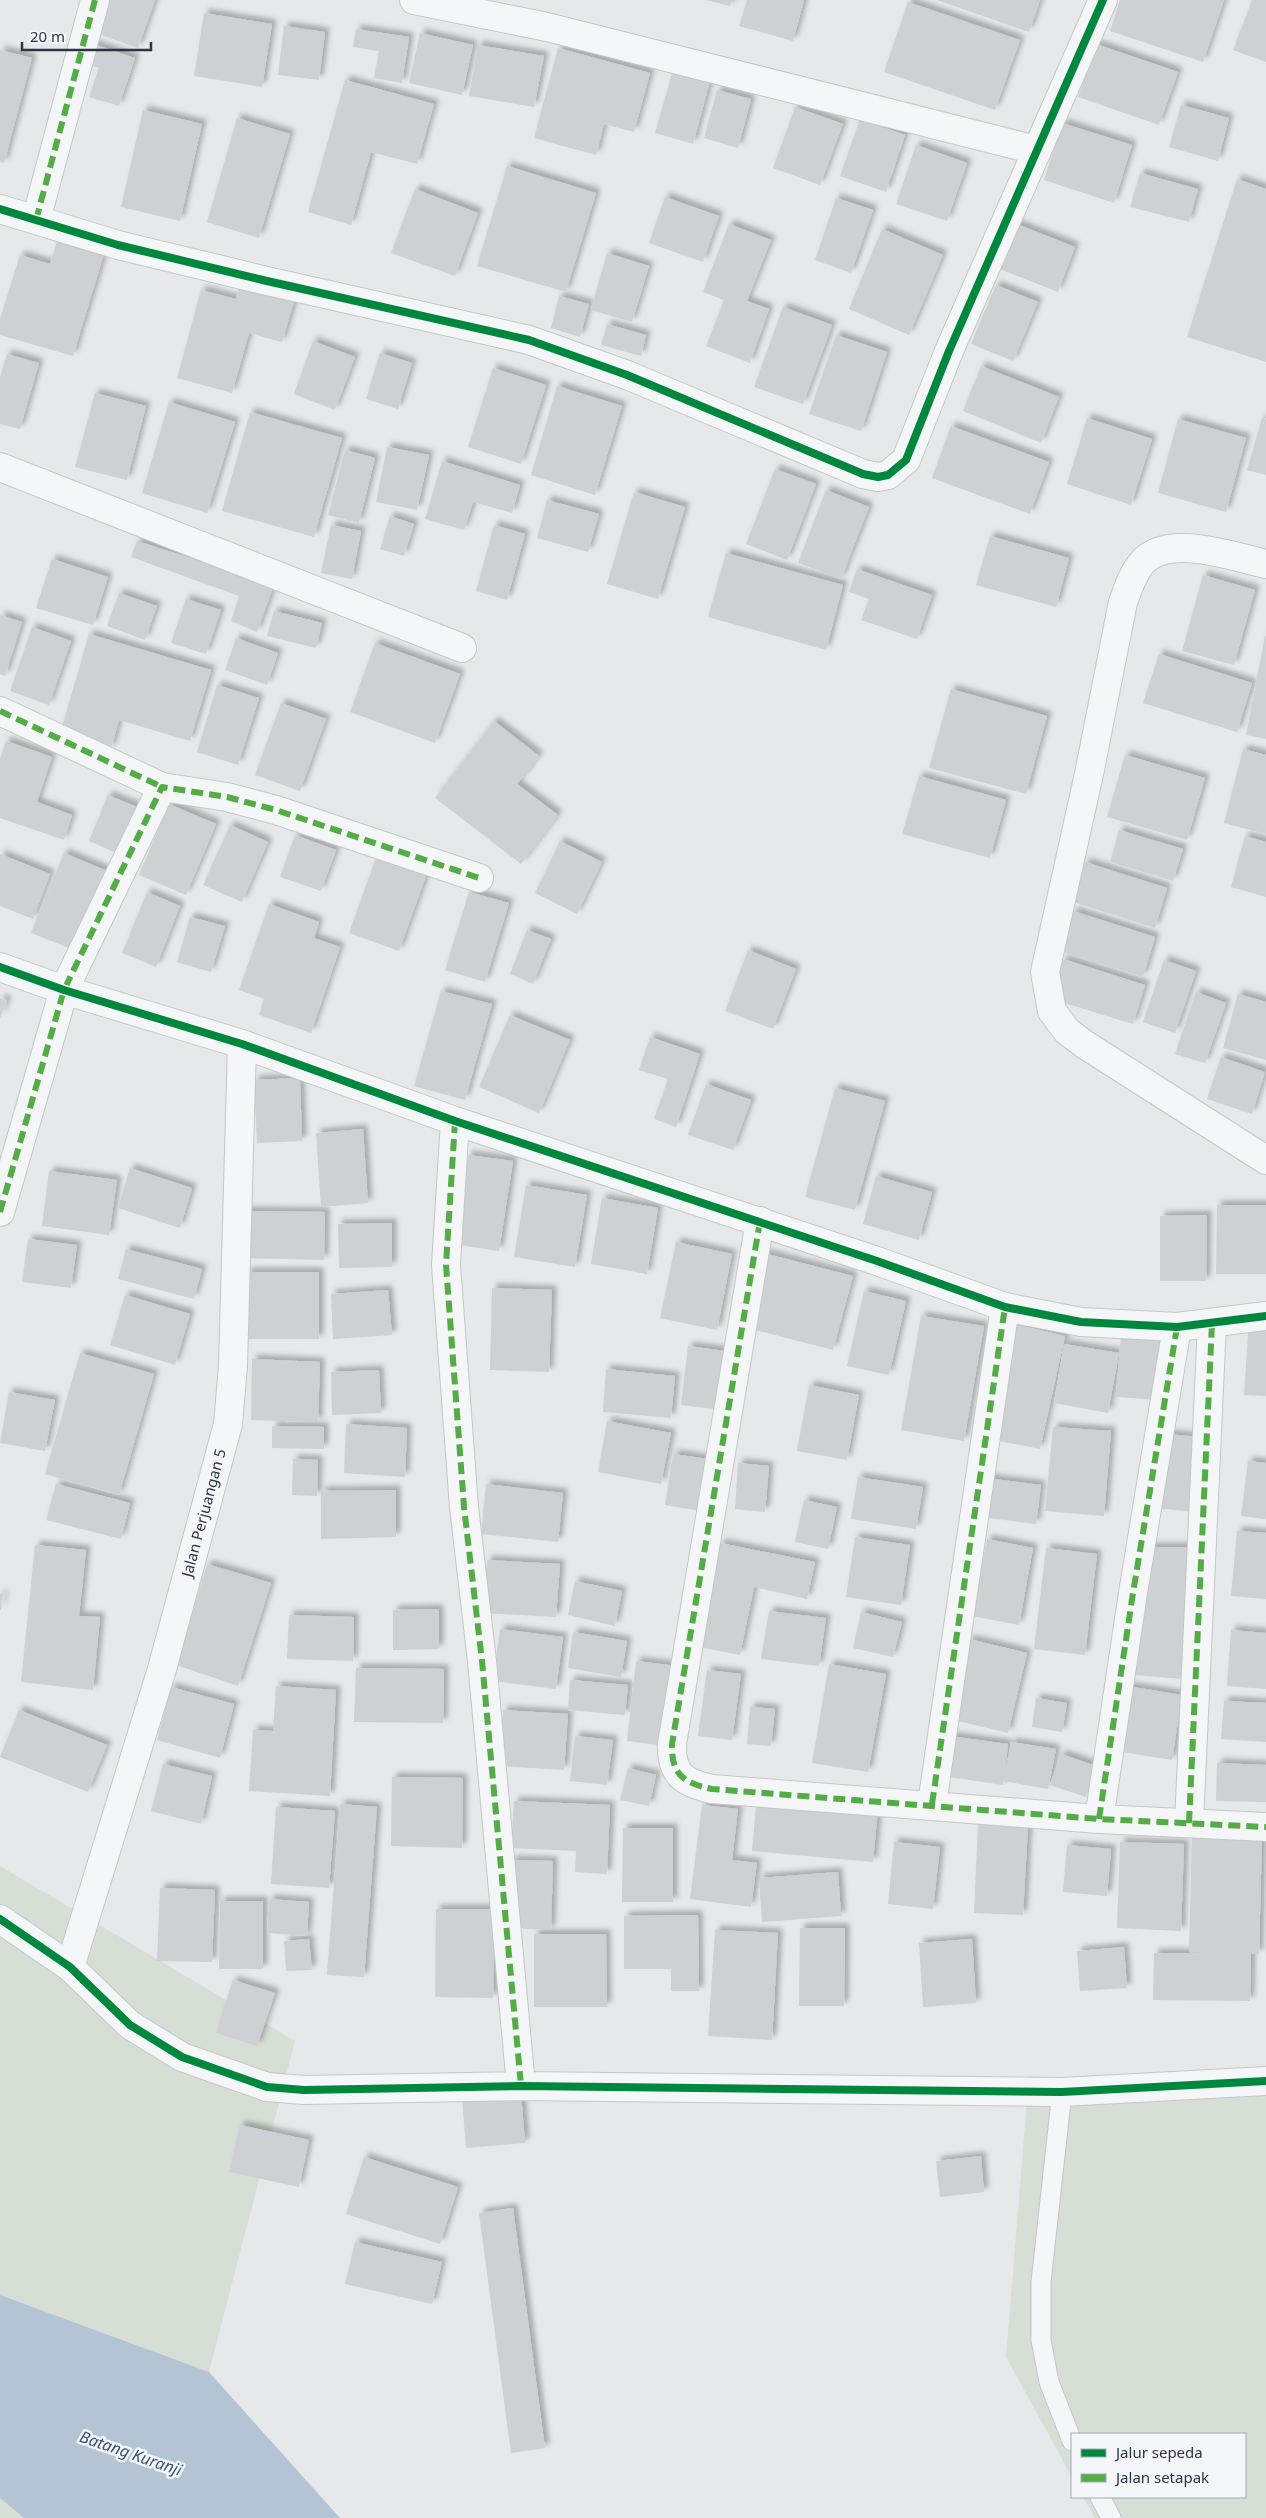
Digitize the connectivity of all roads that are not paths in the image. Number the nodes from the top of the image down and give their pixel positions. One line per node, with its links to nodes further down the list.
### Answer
1 (95, 0): 6 (street)
2 (414, 0): 4 (street)
3 (1103, 0): 4 (street)
4 (1036, 150): 6 (street)
5 (0, 209): 6 (street)
6 (36, 220)
7 (0, 467): 9 (street)
8 (1266, 564): 17 (street)
9 (462, 648)
10 (0, 711): 11 (street)
11 (162, 787): 12 (street); 14 (street)
12 (479, 878)
13 (0, 967): 14 (street)
14 (64, 990): 15 (street); 18 (street)
15 (242, 1044): 16 (street); 29 (street, Jalan Perjuangan 5)
16 (455, 1121): 19 (street); 31 (street)
17 (1266, 1160)
18 (0, 1212)
19 (760, 1222): 20 (street); 24 (street)
20 (1005, 1307): 23 (street); 24 (street)
21 (1266, 1316): 22 (street)
22 (1212, 1323): 23 (street); 26 (street)
23 (1177, 1327): 25 (street)
24 (932, 1804): 25 (street)
25 (1099, 1819): 26 (street)
26 (1189, 1823): 27 (street)
27 (1266, 1827)
28 (0, 1919): 29 (street)
29 (70, 1967): 31 (street)
30 (1266, 2081): 32 (street)
31 (521, 2086): 32 (street)
32 (1062, 2092): 33 (lane)
33 (1071, 2438)
34 (1101, 2498): 35 (lane)
35 (1111, 2518)

